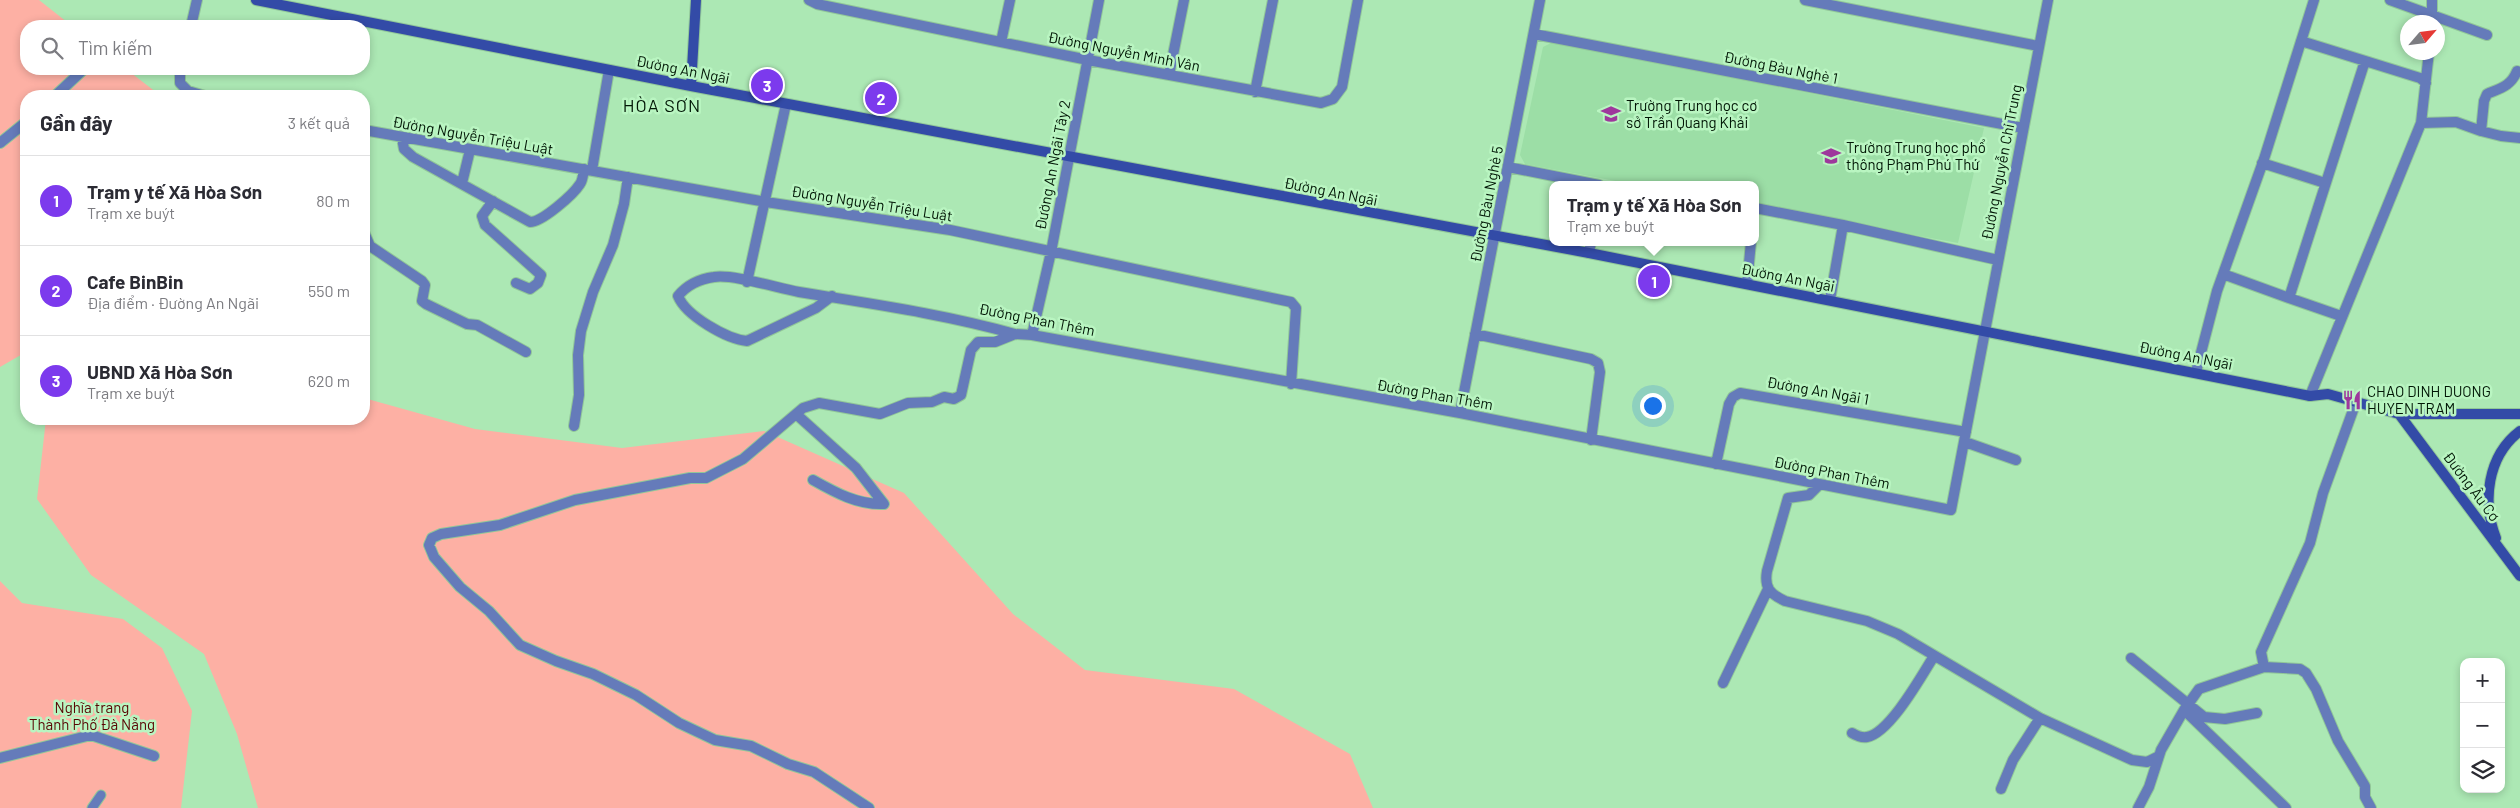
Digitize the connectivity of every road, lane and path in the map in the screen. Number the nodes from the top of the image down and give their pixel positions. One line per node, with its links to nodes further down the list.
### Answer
1 (197, 0): 18 (street)
2 (256, 0): 19 (main road, Đường An Ngãi)
3 (696, 0): 36 (main road)
4 (810, 0): 25 (street, Đường Nguyễn Minh Vân)
5 (1010, 0): 25 (street)
6 (1099, 0): 27 (street, Đường An Ngãi Tây 2)
7 (1184, 0): 34 (street)
8 (1273, 0): 39 (street)
9 (1358, 0): 39 (street, Đường Nguyễn Minh Vân)
10 (1540, 0): 22 (street, Đường Bàu Nghè 5)
11 (1805, 0): 26 (street)
12 (2048, 0): 26 (street, Đường Nguyễn Chí Trung)
13 (2314, 0): 24 (street)
14 (2390, 0): 16 (street)
15 (2432, 0): 17 (street)
16 (2423, 15)
17 (2432, 15)
18 (192, 20)
19 (357, 20)
20 (370, 23): 30 (main road, Đường An Ngãi)
21 (2445, 23): 23 (street)
22 (1534, 34): 43 (street, Đường Bàu Nghè 1); 52 (street, Đường Bàu Nghè 5)
23 (2487, 35)
24 (2301, 41): 29 (street); 51 (street)
25 (1002, 42): 27 (street, Đường Nguyễn Minh Vân)
26 (2038, 46): 43 (street, Đường Nguyễn Chí Trung)
27 (1088, 60): 34 (street, Đường Nguyễn Minh Vân); 50 (street, Đường An Ngãi Tây 2)
28 (2428, 60): 35 (street)
29 (2365, 61): 35 (street); 57 (street)
30 (608, 70): 36 (main road, Đường An Ngãi); 53 (street)
31 (2517, 70): 44 (street)
32 (78, 75): 37 (street)
33 (180, 75): 38 (street)
34 (1169, 75): 39 (street, Đường Nguyễn Minh Vân)
35 (2426, 83): 41 (street)
36 (691, 86): 40 (main road, Đường An Ngãi)
37 (61, 90)
38 (187, 90)
39 (1255, 92)
40 (786, 104): 50 (main road, Đường An Ngãi); 59 (street)
41 (2421, 123): 44 (street); 76 (street)
42 (20, 127): 48 (street)
43 (2023, 128): 68 (street, Đường Nguyễn Chí Trung)
44 (2481, 130): 47 (street)
45 (370, 133): 46 (street, Đường Nguyễn Triệu Luật)
46 (402, 138): 49 (street, Đường Nguyễn Triệu Luật); 56 (street)
47 (2520, 138)
48 (0, 143)
49 (470, 150): 53 (street, Đường Nguyễn Triệu Luật); 56 (street)
50 (1070, 157): 62 (main road, Đường An Ngãi); 66 (street, Đường An Ngãi Tây 2)
51 (2262, 163): 57 (street); 69 (street)
52 (1508, 167): 55 (street); 62 (street, Đường Bàu Nghè 5)
53 (588, 170): 54 (street, Đường Nguyễn Triệu Luật); 58 (street)
54 (628, 177): 59 (street, Đường Nguyễn Triệu Luật); 90 (street)
55 (1580, 181)
56 (462, 183): 58 (street)
57 (2325, 183): 74 (street)
58 (493, 201): 70 (street)
59 (766, 202): 66 (street, Đường Nguyễn Triệu Luật); 71 (street)
60 (1759, 209): 61 (street)
61 (1843, 225): 68 (street); 75 (street)
62 (1494, 237): 67 (main road, Đường An Ngãi); 80 (street, Đường Bàu Nghè 5)
63 (370, 246): 81 (street)
64 (1590, 246): 67 (street)
65 (1751, 246): 72 (street)
66 (1051, 252): 79 (street, Đường An Ngãi Tây 2); 83 (street, Đường Nguyễn Triệu Luật)
67 (1589, 253): 72 (main road, Đường An Ngãi)
68 (1998, 260): 77 (street, Đường Nguyễn Chí Trung)
69 (2223, 274): 74 (street); 82 (street)
70 (516, 282)
71 (747, 282): 73 (street, Đường Phan Thêm); 73 (street, Đường Phan Thêm)
72 (1747, 284): 75 (main road, Đường An Ngãi)
73 (832, 296): 78 (street, Đường Phan Thêm)
74 (2289, 298): 76 (street)
75 (1830, 300): 77 (main road, Đường An Ngãi)
76 (2341, 316): 84 (street)
77 (1984, 330): 82 (main road, Đường An Ngãi); 92 (street, Đường Phan Thêm)
78 (1015, 334): 79 (street, Đường Phan Thêm); 86 (street)
79 (1032, 334): 83 (street, Đường Phan Thêm)
80 (1475, 334): 87 (street, Đường Bàu Nghè 5); 93 (street)
81 (526, 352)
82 (2196, 372): 84 (main road, Đường An Ngãi)
83 (1291, 384): 87 (street, Đường Phan Thêm)
84 (2310, 396): 85 (main road, Đường An Ngãi)
85 (2356, 402): 88 (main road, Đường An Ngãi); 105 (street)
86 (796, 414): 97 (street); 117 (street)
87 (1460, 414): 93 (street, Đường Phan Thêm)
88 (2399, 414): 89 (main road, Đường An Ngãi); 100 (main road, Đường Âu Cơ)
89 (2520, 414)
90 (574, 426)
91 (2520, 431): 100 (main road)
92 (1965, 437): 94 (street); 95 (street, Đường An Ngãi 1); 98 (street, Đường Phan Thêm)
93 (1591, 440): 95 (street, Đường Phan Thêm)
94 (2016, 460)
95 (1716, 464): 96 (street, Đường Phan Thêm)
96 (1792, 479): 98 (street, Đường Phan Thêm); 99 (street)
97 (814, 480)
98 (1819, 484): 99 (street)
99 (1788, 498): 102 (street)
100 (2501, 550): 101 (main road, Đường Âu Cơ)
101 (2520, 576)
102 (1768, 589): 103 (street); 106 (street)
103 (1934, 656): 109 (street); 110 (street)
104 (2131, 658): 107 (street)
105 (2264, 667): 107 (street); 120 (street)
106 (1723, 683)
107 (2185, 708): 108 (street); 112 (street); 119 (street)
108 (2257, 713)
109 (2040, 718): 112 (street); 114 (street)
110 (1852, 733)
111 (154, 756): 113 (street)
112 (2157, 757): 118 (street)
113 (0, 758)
114 (2001, 789)
115 (101, 795): 116 (street)
116 (92, 808)
117 (870, 808)
118 (2138, 808)
119 (2286, 808)
120 (2371, 808)

